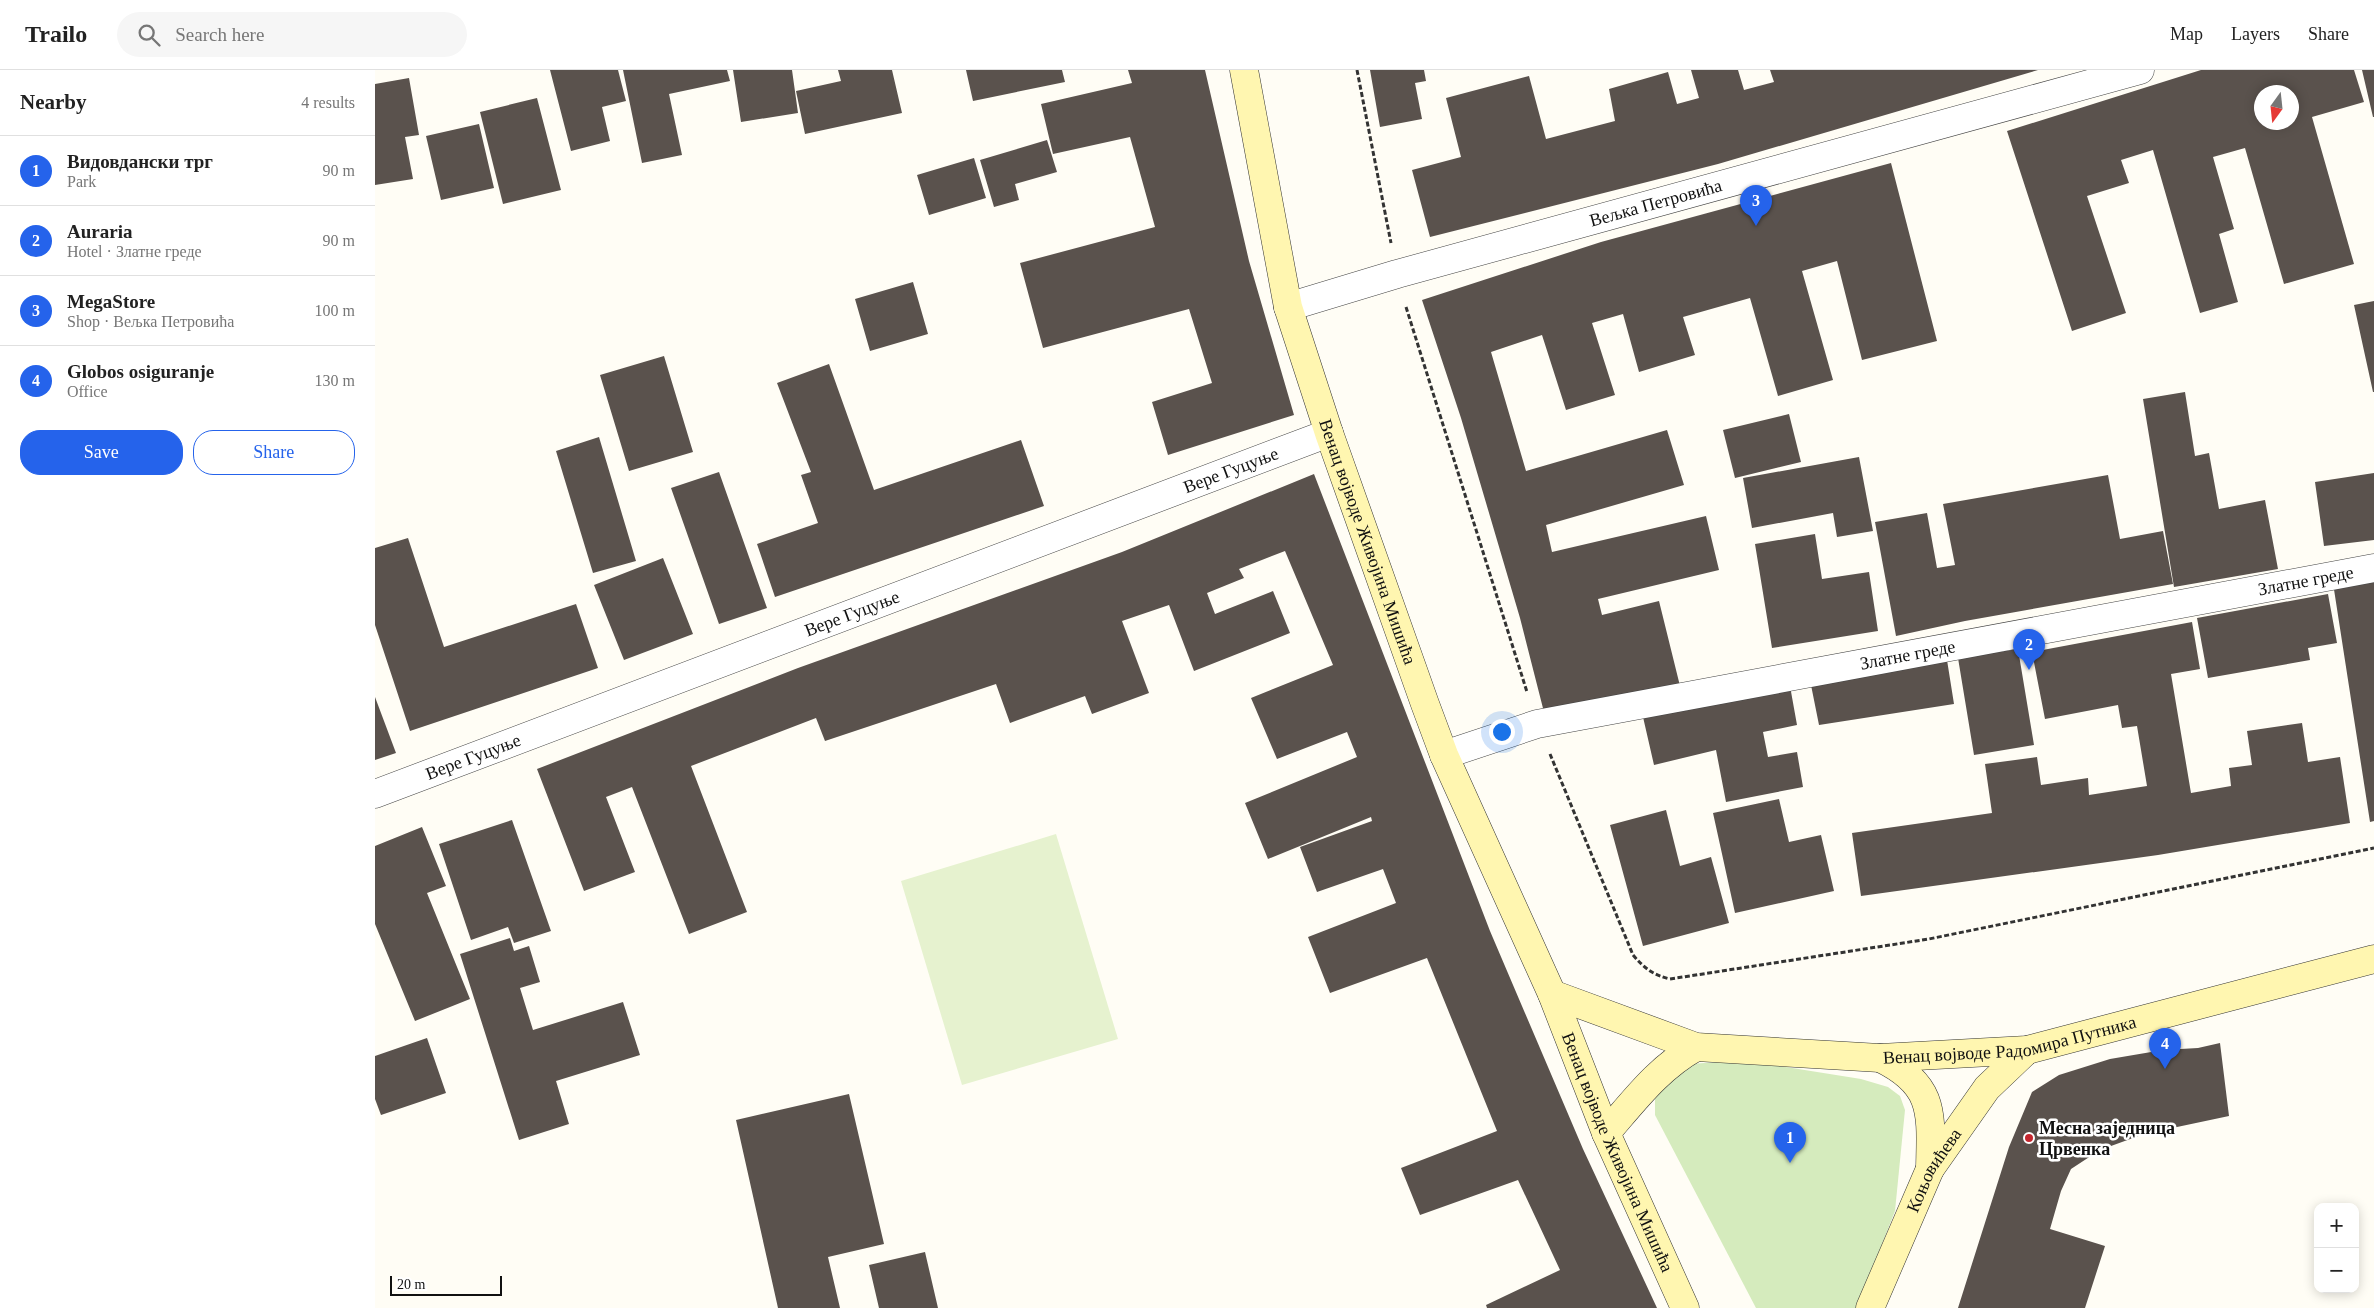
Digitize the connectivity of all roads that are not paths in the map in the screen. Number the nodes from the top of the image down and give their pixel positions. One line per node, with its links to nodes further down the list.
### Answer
1 (1244, 70): 3 (main road, Венац војводе Живојина Мишића)
2 (2140, 70): 3 (street, Вељка Петровића)
3 (1288, 307): 4 (main road, Венац војводе Живојина Мишића)
4 (1329, 433): 6 (main road, Венац војводе Живојина Мишића); 7 (street, Вере Гуцуње)
5 (2374, 568): 6 (street, Златне греде)
6 (1444, 755): 9 (main road, Венац војводе Живојина Мишића)
7 (375, 794)
8 (2374, 960): 11 (main road, Венац војводе Радомира Путника)
9 (1552, 994): 10 (main road, Венац војводе Живојина Мишића); 13 (main road, Венац војводе Живојина Мишића)
10 (1696, 1047): 12 (main road, Венац војводе Радомира Путника); 13 (main road)
11 (2027, 1050): 12 (main road, Венац војводе Радомира Путника); 14 (main road, Коњовићева)
12 (1881, 1058): 14 (main road)
13 (1607, 1133): 15 (main road, Венац војводе Живојина Мишића)
14 (1931, 1169): 16 (main road, Коњовићева)
15 (1685, 1308)
16 (1870, 1308)

